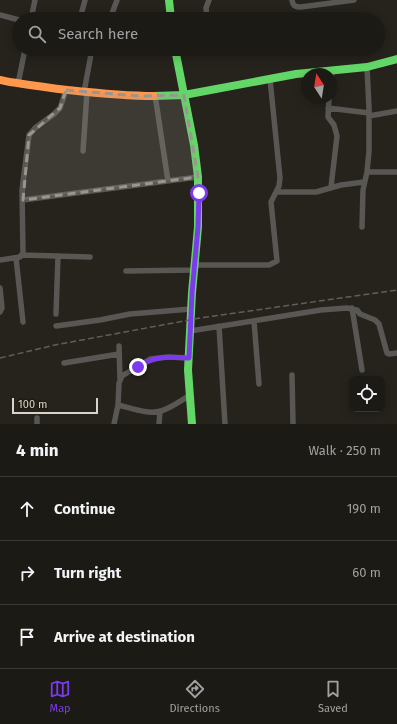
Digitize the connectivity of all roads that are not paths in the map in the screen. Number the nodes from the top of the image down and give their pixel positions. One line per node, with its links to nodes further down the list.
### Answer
1 (35, 0): 8 (street)
2 (85, 0): 9 (street)
3 (117, 0): 10 (street)
4 (169, 0): 11 (main road)
5 (209, 0): 12 (street)
6 (292, 0): 7 (street)
7 (354, 0)
8 (32, 12)
9 (82, 12)
10 (113, 12)
11 (171, 12)
12 (206, 12)
13 (0, 16): 14 (street)
14 (12, 19)
15 (24, 56): 24 (street)
16 (91, 56): 26 (street)
17 (176, 56): 28 (main road)
18 (397, 59): 19 (main road)
19 (367, 67): 20 (main road); 32 (street)
20 (337, 70)
21 (301, 74): 22 (main road)
22 (270, 79): 28 (main road); 40 (street)
23 (0, 80): 24 (main road)
24 (18, 84): 25 (main road)
25 (66, 90): 26 (main road); 41 (street)
26 (85, 92): 27 (main road); 33 (street)
27 (155, 95): 28 (main road); 37 (street)
28 (184, 95): 36 (main road)
29 (328, 104): 30 (street)
30 (328, 108): 32 (street); 39 (street)
31 (397, 110): 32 (street)
32 (369, 114): 34 (street)
33 (84, 150)
34 (367, 172): 35 (street); 38 (street)
35 (397, 172)
36 (198, 177): 37 (street); 48 (main road)
37 (168, 181): 41 (street)
38 (364, 182): 39 (street); 42 (street)
39 (331, 188): 40 (street)
40 (276, 192): 48 (street)
41 (22, 200): 43 (street)
42 (362, 227)
43 (22, 256): 44 (street); 46 (street)
44 (58, 256): 45 (street); 54 (street)
45 (90, 257)
46 (16, 258): 47 (street); 56 (street)
47 (0, 260)
48 (194, 268): 49 (street); 52 (main road)
49 (126, 271)
50 (0, 288): 53 (street)
51 (352, 308): 55 (street); 61 (street); 65 (street)
52 (191, 309): 57 (street); 59 (main road)
53 (0, 312)
54 (56, 314)
55 (254, 321): 58 (street); 68 (street)
56 (23, 322)
57 (56, 326)
58 (219, 326): 59 (street); 75 (street)
59 (190, 331): 63 (main road)
60 (119, 346): 62 (street)
61 (397, 353)
62 (120, 354): 64 (street); 67 (street)
63 (189, 358): 67 (street); 69 (main road)
64 (64, 363)
65 (362, 370)
66 (292, 375): 76 (street)
67 (120, 380): 70 (street)
68 (259, 384)
69 (189, 396): 71 (street); 74 (main road)
70 (118, 405): 71 (street); 72 (street)
71 (160, 411): 73 (street)
72 (114, 424)
73 (159, 424)
74 (192, 424)
75 (225, 424)
76 (293, 424)

